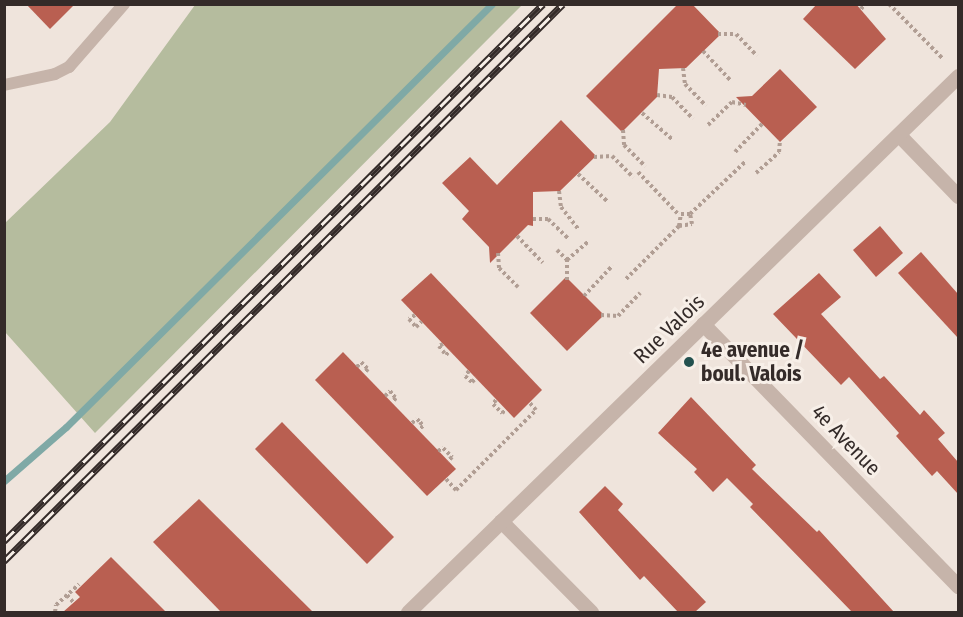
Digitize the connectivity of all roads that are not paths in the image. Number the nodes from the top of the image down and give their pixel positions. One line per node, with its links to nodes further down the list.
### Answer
1 (124, 4): 3 (lane)
2 (958, 76): 4 (street, Rue Valois)
3 (4, 85)
4 (899, 135): 5 (street); 6 (street, Rue Valois)
5 (958, 196)
6 (703, 324): 7 (street, Rue Valois); 8 (street, 4e Avenue)
7 (501, 521): 9 (street, Rue Valois); 10 (street)
8 (958, 586)
9 (408, 612)
10 (591, 612)

